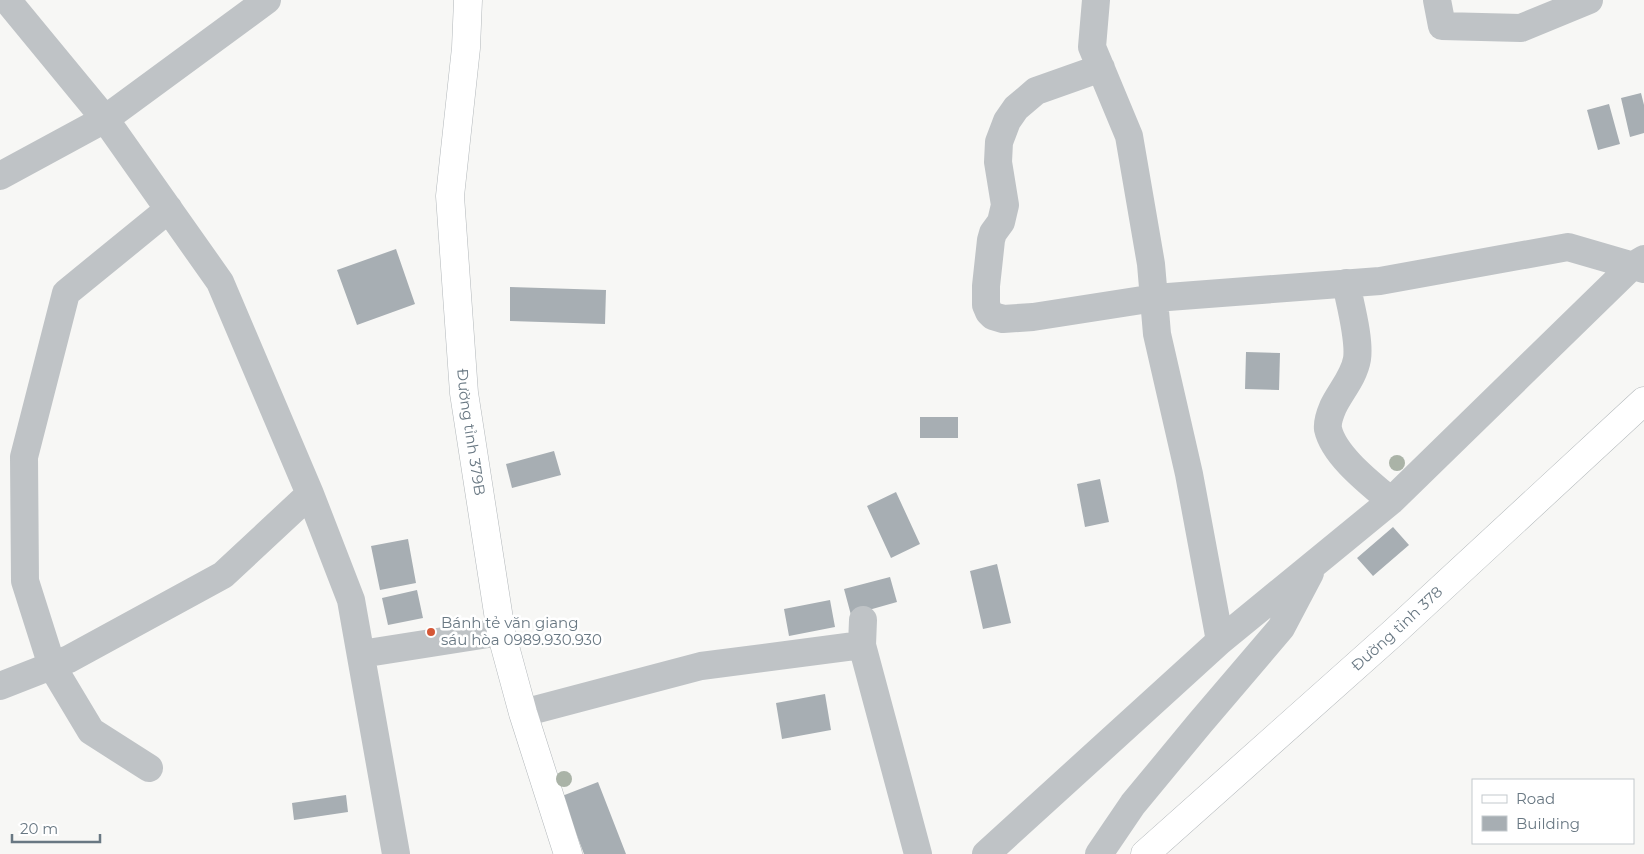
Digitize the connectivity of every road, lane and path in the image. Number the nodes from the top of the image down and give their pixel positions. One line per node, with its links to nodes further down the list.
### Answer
1 (7, 0): 8 (street)
2 (267, 0): 8 (street)
3 (468, 0): 18 (main road, Đường tỉnh 379B)
4 (1096, 0): 7 (street)
5 (1437, 0): 6 (street)
6 (1589, 0)
7 (1101, 68): 13 (street); 13 (street)
8 (105, 119): 9 (street); 10 (street)
9 (0, 176)
10 (169, 209): 15 (street); 21 (street)
11 (1640, 265): 12 (street); 16 (street)
12 (1346, 283): 13 (street); 16 (street)
13 (1154, 298): 19 (street)
14 (1644, 401): 30 (main road, Đường tỉnh 378)
15 (310, 494): 20 (street); 21 (street)
16 (1391, 501): 17 (street)
17 (1315, 563): 19 (street); 29 (street)
18 (501, 632): 20 (street); 23 (main road, Đường tỉnh 379B)
19 (1220, 641): 28 (street)
20 (361, 654): 25 (street)
21 (52, 666): 22 (street); 24 (street)
22 (0, 686)
23 (523, 713): 26 (main road, Đường tỉnh 379B); 27 (street)
24 (149, 768)
25 (396, 854)
26 (568, 854)
27 (918, 854)
28 (986, 854)
29 (1099, 854)
30 (1146, 854)

